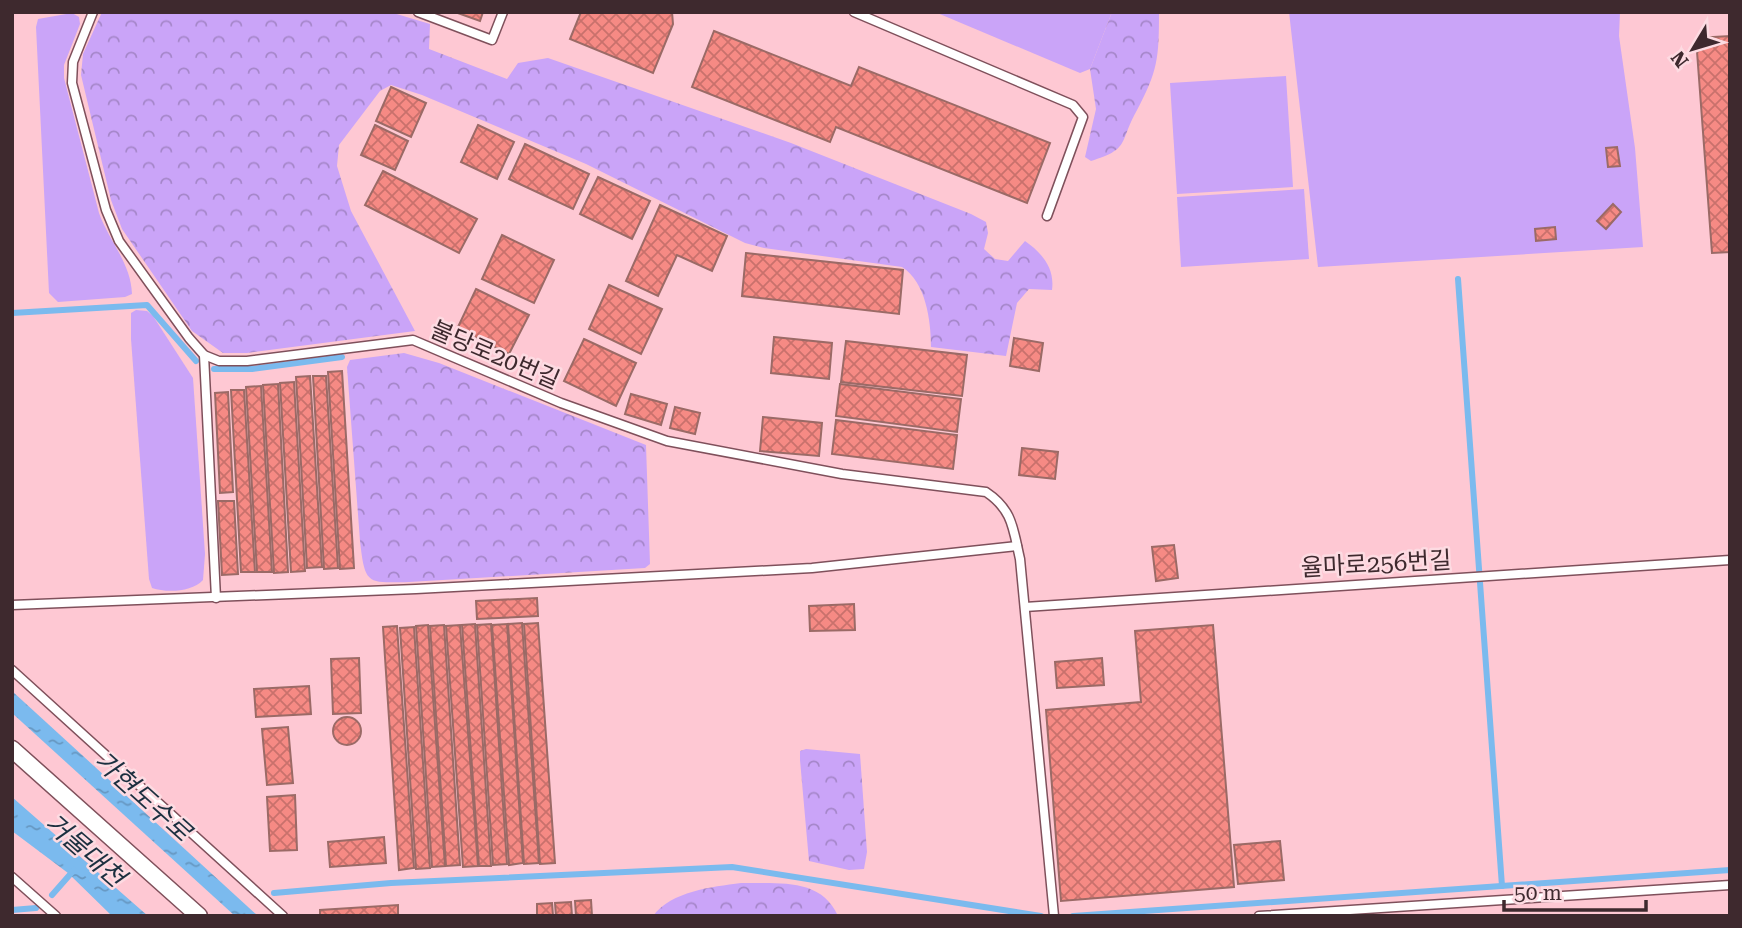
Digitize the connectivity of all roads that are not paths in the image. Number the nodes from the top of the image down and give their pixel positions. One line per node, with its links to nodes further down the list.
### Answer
1 (93, 12): 6 (lane)
2 (418, 12): 3 (lane)
3 (503, 12)
4 (854, 12): 5 (lane)
5 (1047, 216)
6 (204, 355): 7 (lane, 불당로20번길); 9 (lane)
7 (1017, 546): 9 (lane); 11 (lane)
8 (1730, 560): 11 (lane, 율마로256번길)
9 (216, 598): 10 (lane)
10 (12, 605)
11 (1026, 607): 19 (lane)
12 (12, 670): 18 (lane)
13 (12, 749): 17 (street)
14 (12, 877): 16 (lane)
15 (1730, 885): 20 (lane)
16 (56, 916)
17 (198, 916)
18 (283, 916)
19 (1054, 916)
20 (1259, 916)

